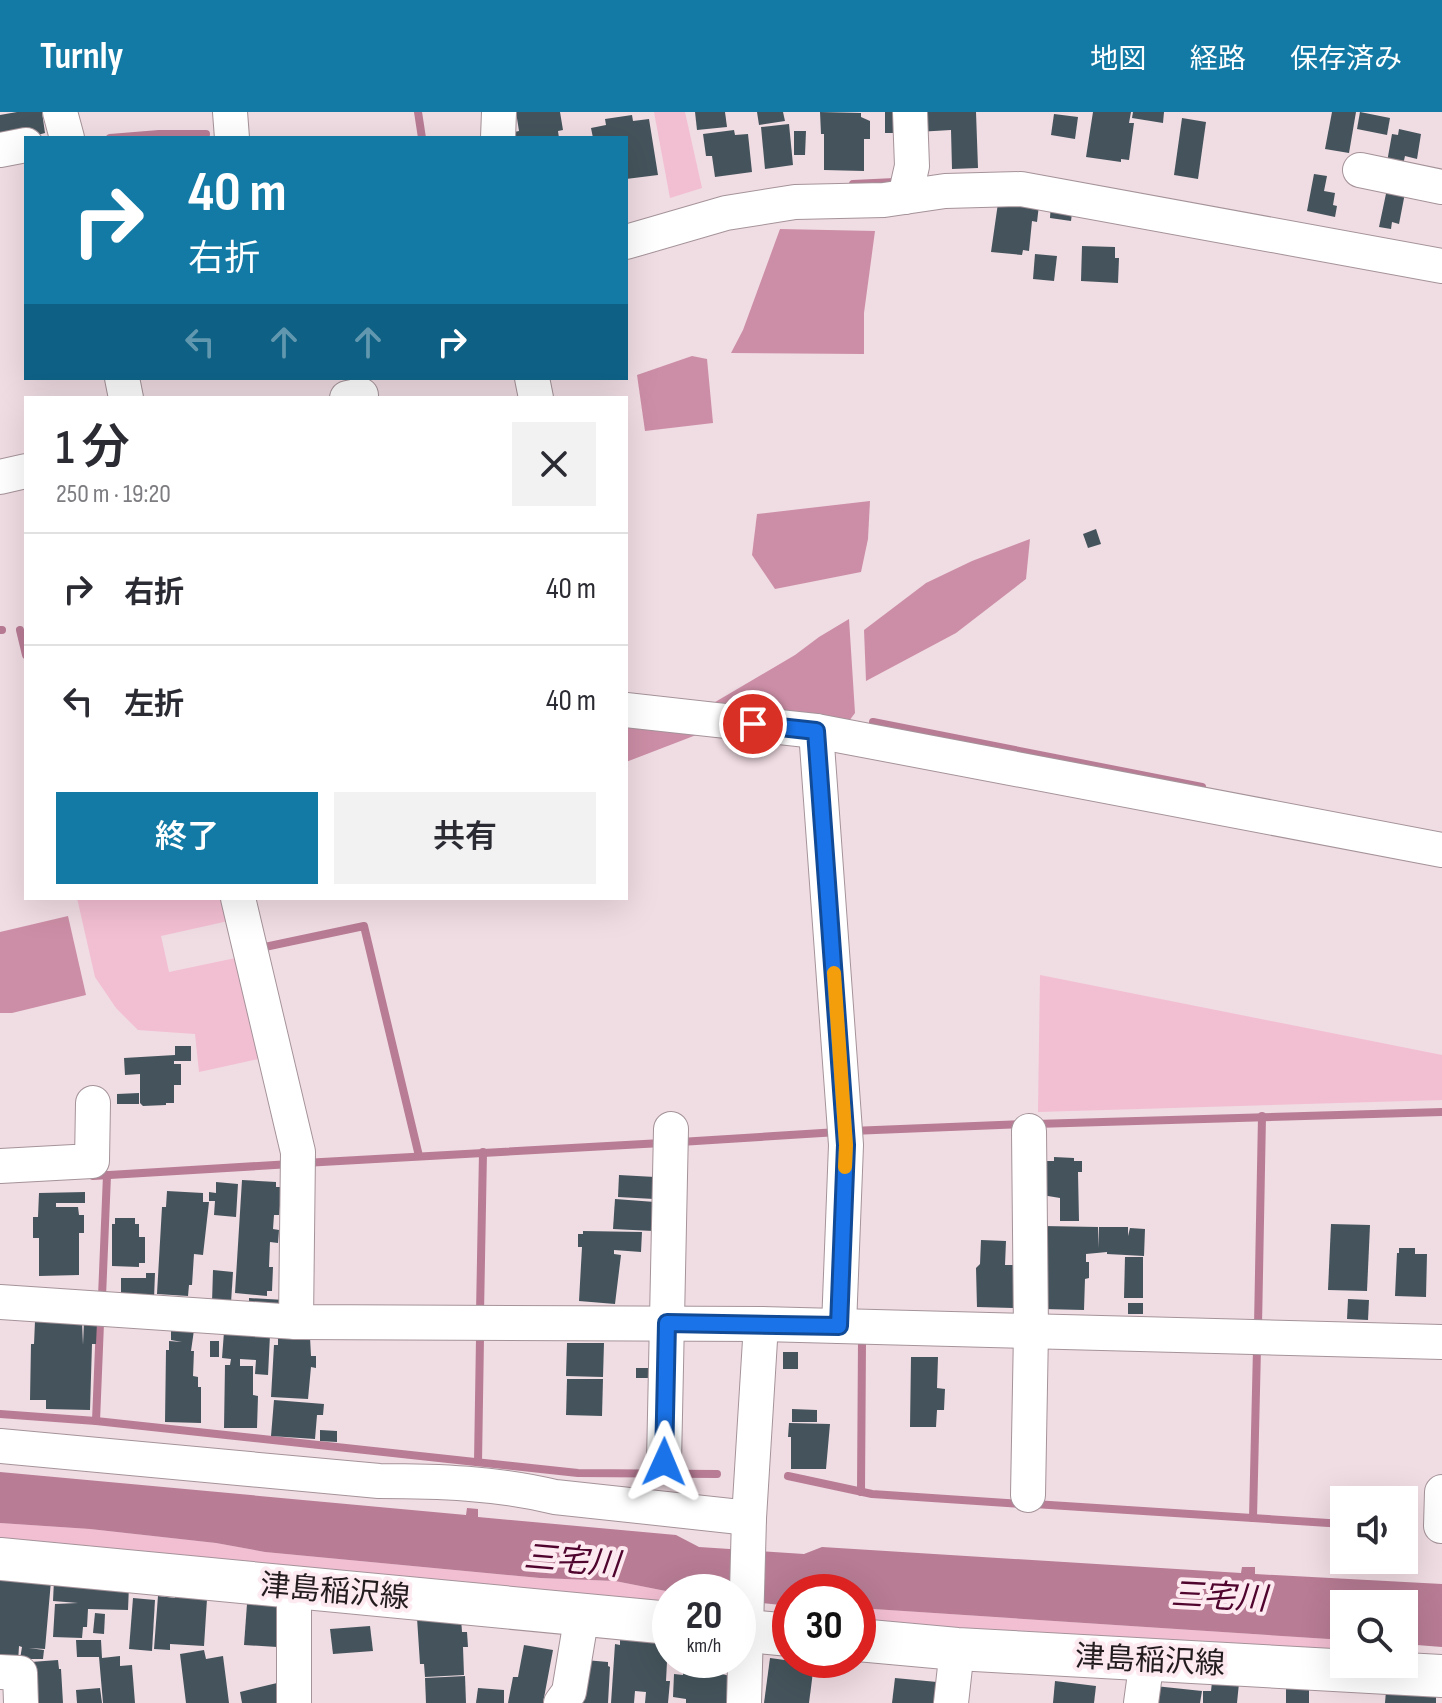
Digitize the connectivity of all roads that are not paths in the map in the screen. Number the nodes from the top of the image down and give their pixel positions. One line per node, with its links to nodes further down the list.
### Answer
1 (230, 112): 4 (street)
2 (499, 112): 5 (street)
3 (910, 112): 10 (street)
4 (232, 136)
5 (498, 136)
6 (24, 145): 7 (street)
7 (0, 150)
8 (1360, 170): 9 (street)
9 (1442, 187)
10 (905, 197): 11 (street); 12 (street)
11 (628, 242)
12 (1441, 263)
13 (24, 471): 14 (street)
14 (0, 477)
15 (628, 710): 16 (street)
16 (816, 731): 17 (street); 27 (street)
17 (1442, 850)
18 (238, 900): 24 (street)
19 (93, 1103): 22 (street)
20 (1029, 1131): 28 (street)
21 (671, 1141): 25 (street)
22 (0, 1166)
23 (0, 1302): 24 (street)
24 (296, 1322): 25 (street)
25 (667, 1323): 26 (street); 31 (street)
26 (761, 1324): 27 (street); 34 (street)
27 (839, 1326): 28 (street)
28 (1031, 1331): 29 (street); 33 (street)
29 (1442, 1342)
30 (0, 1446): 34 (street)
31 (664, 1462)
32 (1442, 1492): 35 (street)
33 (1028, 1495)
34 (749, 1522): 37 (street)
35 (1441, 1526)
36 (0, 1559): 38 (main road, 津島稲沢線)
37 (745, 1574)
38 (294, 1587): 39 (main road, 津島稲沢線); 48 (street)
39 (582, 1614): 40 (main road, 津島稲沢線); 49 (street)
40 (652, 1621)
41 (876, 1642): 42 (main road, 津島稲沢線)
42 (957, 1649): 43 (main road, 津島稲沢線); 51 (street)
43 (1147, 1659): 45 (main road, 津島稲沢線); 52 (street)
44 (0, 1672): 47 (street)
45 (1442, 1676)
46 (743, 1678): 50 (street)
47 (21, 1703)
48 (294, 1703)
49 (561, 1703)
50 (744, 1703)
51 (951, 1703)
52 (1141, 1703)

